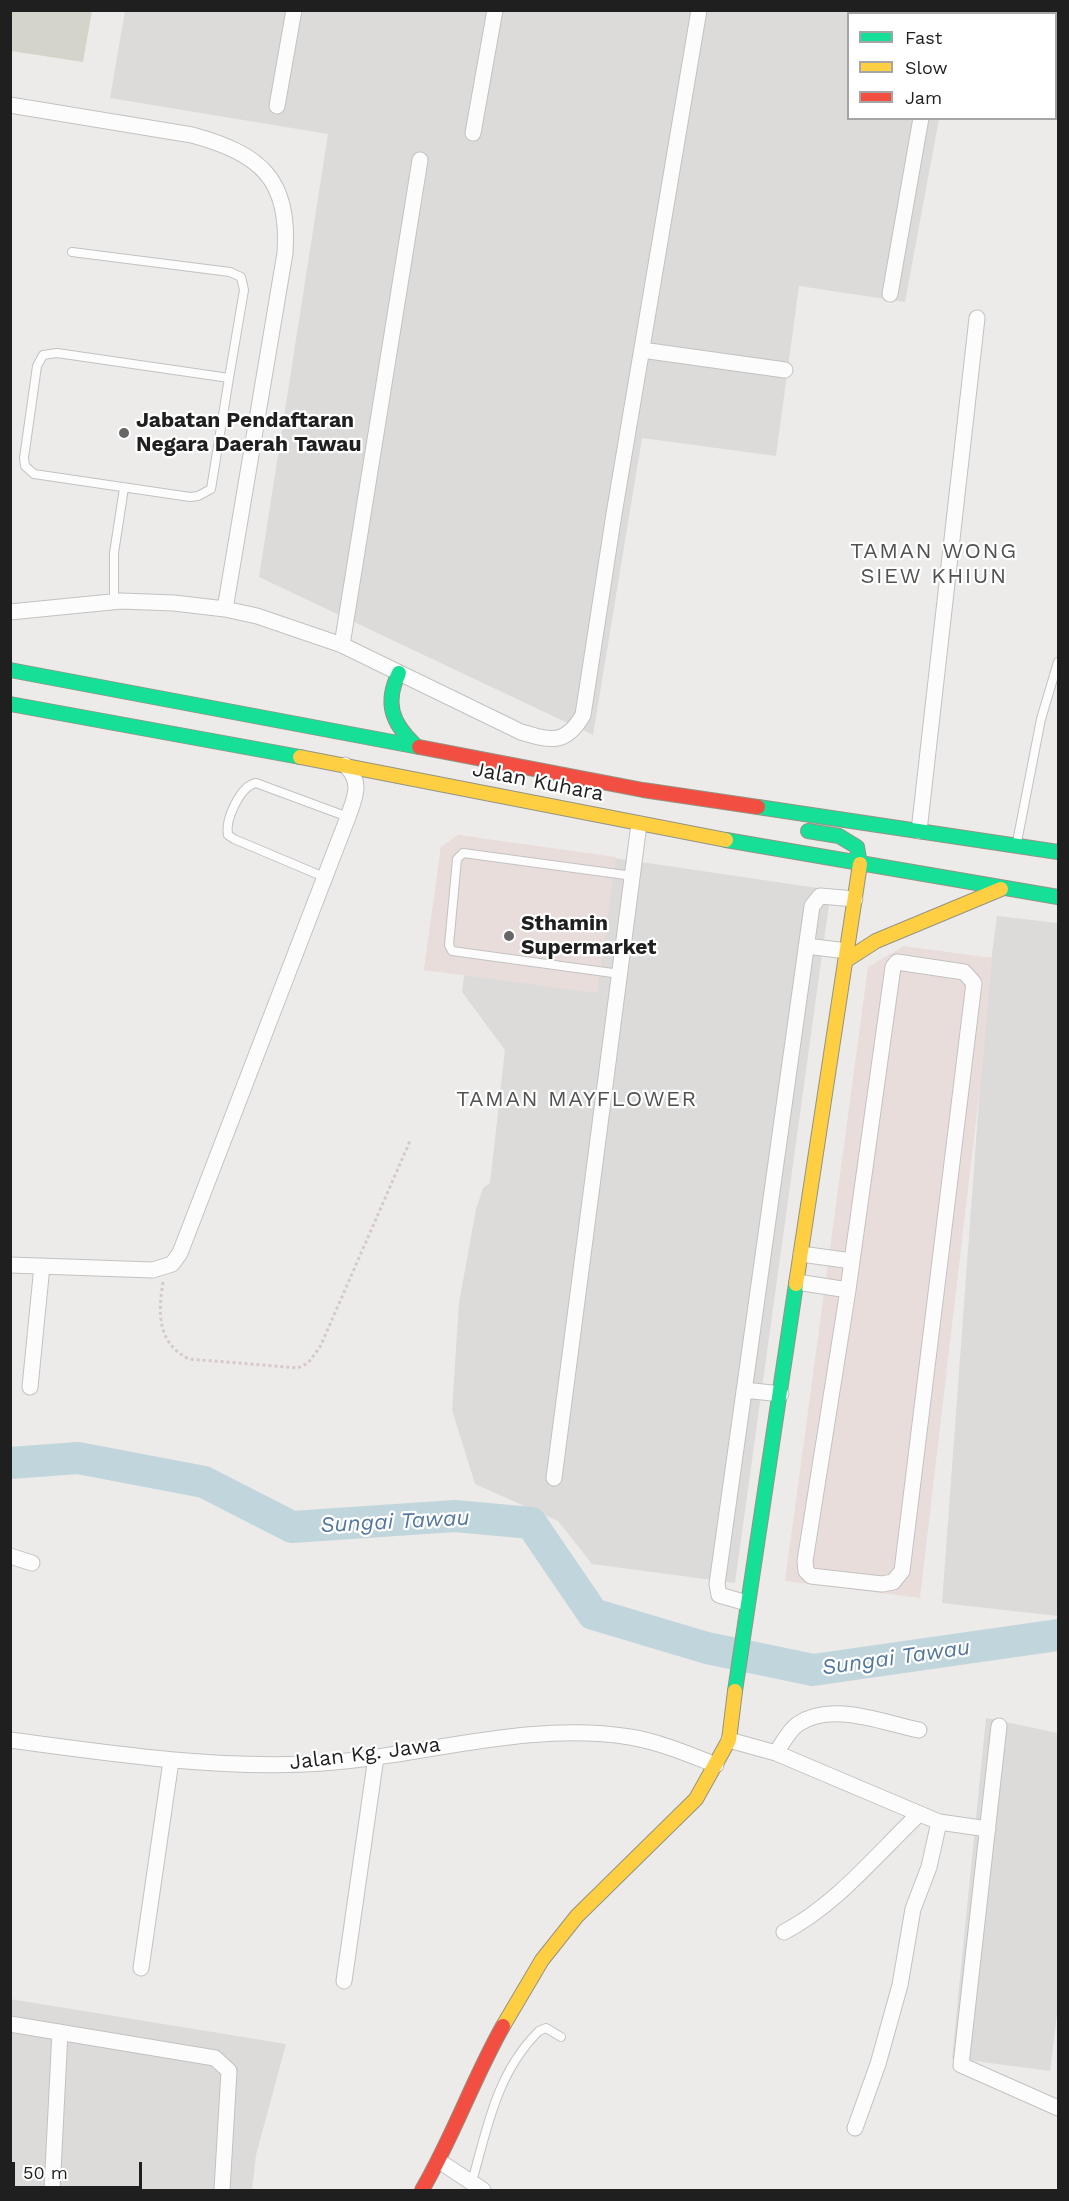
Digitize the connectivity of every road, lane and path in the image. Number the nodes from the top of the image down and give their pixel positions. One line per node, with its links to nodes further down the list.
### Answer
1 (294, 10): 5 (street)
2 (495, 10): 7 (street)
3 (699, 10): 12 (street)
4 (10, 105): 17 (street)
5 (277, 106)
6 (921, 120): 10 (street)
7 (473, 133)
8 (420, 160): 19 (street)
9 (72, 252): 14 (lane)
10 (890, 294)
11 (977, 318): 31 (street)
12 (642, 350): 13 (street); 22 (street)
13 (785, 370)
14 (229, 378): 15 (lane); 15 (lane)
15 (124, 488): 16 (lane)
16 (114, 602): 17 (street); 18 (street)
17 (225, 609): 19 (street)
18 (10, 612)
19 (342, 645): 22 (street)
20 (1059, 662): 32 (lane)
21 (10, 670): 26 (main road, Jalan Kuhara)
22 (399, 673): 26 (main road)
23 (10, 692): 25 (street)
24 (10, 704): 25 (main road, Jalan Kuhara)
25 (57, 712): 27 (main road, Jalan Kuhara)
26 (415, 746): 28 (main road, Jalan Kuhara)
27 (345, 765): 29 (street); 30 (main road, Jalan Kuhara)
28 (773, 810): 31 (main road, Jalan Kuhara); 34 (main road)
29 (348, 817): 35 (street); 35 (lane)
30 (639, 824): 34 (main road, Jalan Kuhara); 36 (street)
31 (919, 831): 32 (main road, Jalan Kuhara)
32 (1017, 846): 33 (main road, Jalan Kuhara)
33 (1059, 852)
34 (860, 864): 37 (main road, Jalan Kuhara); 39 (main road)
35 (324, 876): 48 (street)
36 (633, 876): 42 (street); 42 (lane)
37 (1001, 890): 38 (main road, Jalan Kuhara); 41 (main road)
38 (1059, 897)
39 (855, 899): 40 (street); 41 (main road)
40 (806, 946): 41 (street); 52 (street)
41 (846, 956): 44 (main road)
42 (620, 974): 54 (street)
43 (410, 1141): 48 (path)
44 (801, 1254): 45 (street); 49 (main road)
45 (852, 1261): 50 (street); 50 (street)
46 (10, 1265): 47 (street)
47 (42, 1266): 48 (street); 51 (street)
48 (165, 1269)
49 (797, 1282): 50 (street); 53 (main road)
50 (848, 1290)
51 (30, 1388)
52 (744, 1390): 53 (street); 57 (street)
53 (781, 1394): 57 (main road)
54 (554, 1478)
55 (10, 1556): 56 (street)
56 (32, 1563)
57 (747, 1603): 61 (main road)
58 (999, 1726): 68 (street)
59 (919, 1731): 62 (street)
60 (10, 1740): 64 (street, Jalan Kg. Jawa)
61 (729, 1740): 62 (street); 65 (main road)
62 (776, 1753): 66 (street)
63 (376, 1757): 64 (street, Jalan Kg. Jawa); 65 (street, Jalan Kg. Jawa); 71 (street)
64 (171, 1761): 70 (street)
65 (716, 1765): 77 (main road)
66 (919, 1814): 67 (street); 69 (street)
67 (939, 1822): 68 (street); 76 (street)
68 (988, 1829): 75 (street)
69 (784, 1932)
70 (141, 1968)
71 (344, 1981)
72 (10, 2024): 73 (street)
73 (60, 2032): 79 (street); 80 (street)
74 (561, 2037): 78 (lane)
75 (1059, 2108)
76 (855, 2128)
77 (439, 2161): 78 (street); 81 (main road)
78 (478, 2186)
79 (52, 2190)
80 (222, 2190)
81 (422, 2190)

